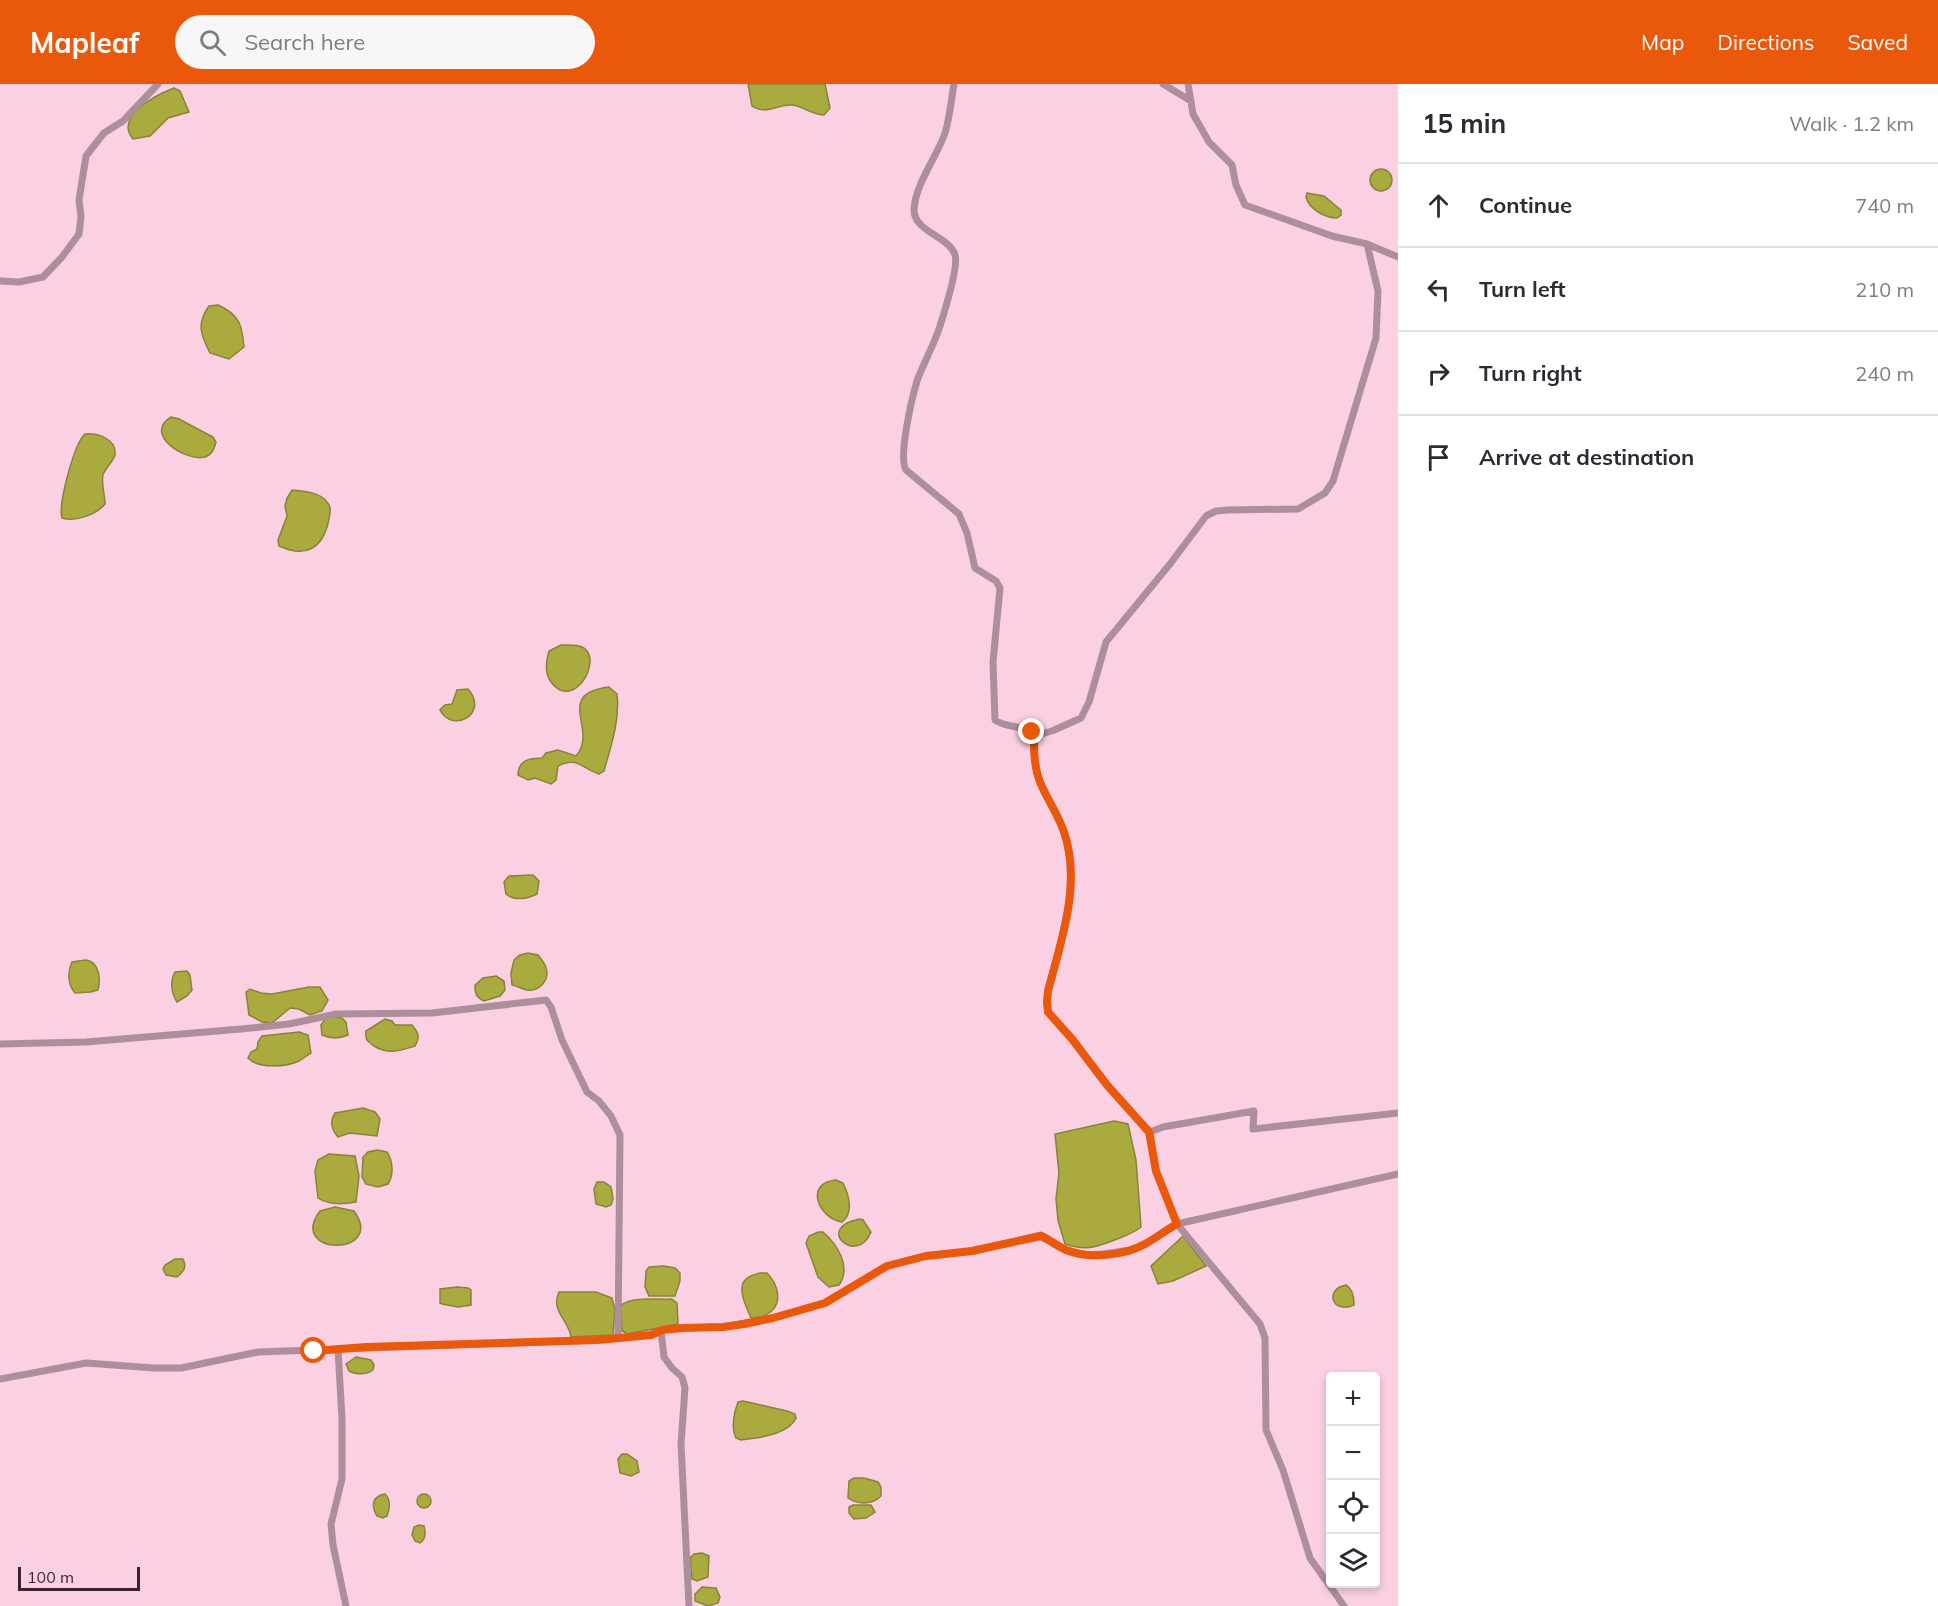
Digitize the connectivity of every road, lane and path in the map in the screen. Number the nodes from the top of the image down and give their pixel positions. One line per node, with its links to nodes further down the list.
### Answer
1 (158, 84): 8 (street)
2 (954, 84): 9 (street)
3 (1163, 84): 5 (street)
4 (1188, 84): 5 (street)
5 (1191, 101): 6 (street)
6 (1367, 244): 7 (street); 9 (street)
7 (1398, 256)
8 (0, 281)
9 (1034, 736): 12 (street)
10 (0, 1044): 16 (street)
11 (1398, 1113): 12 (street)
12 (1149, 1132): 14 (street)
13 (1398, 1174): 14 (street)
14 (1177, 1224): 15 (street); 21 (street)
15 (662, 1330): 16 (street); 20 (street)
16 (618, 1338): 17 (street)
17 (338, 1349): 18 (street); 19 (street)
18 (0, 1379)
19 (346, 1606)
20 (689, 1606)
21 (1344, 1606)

